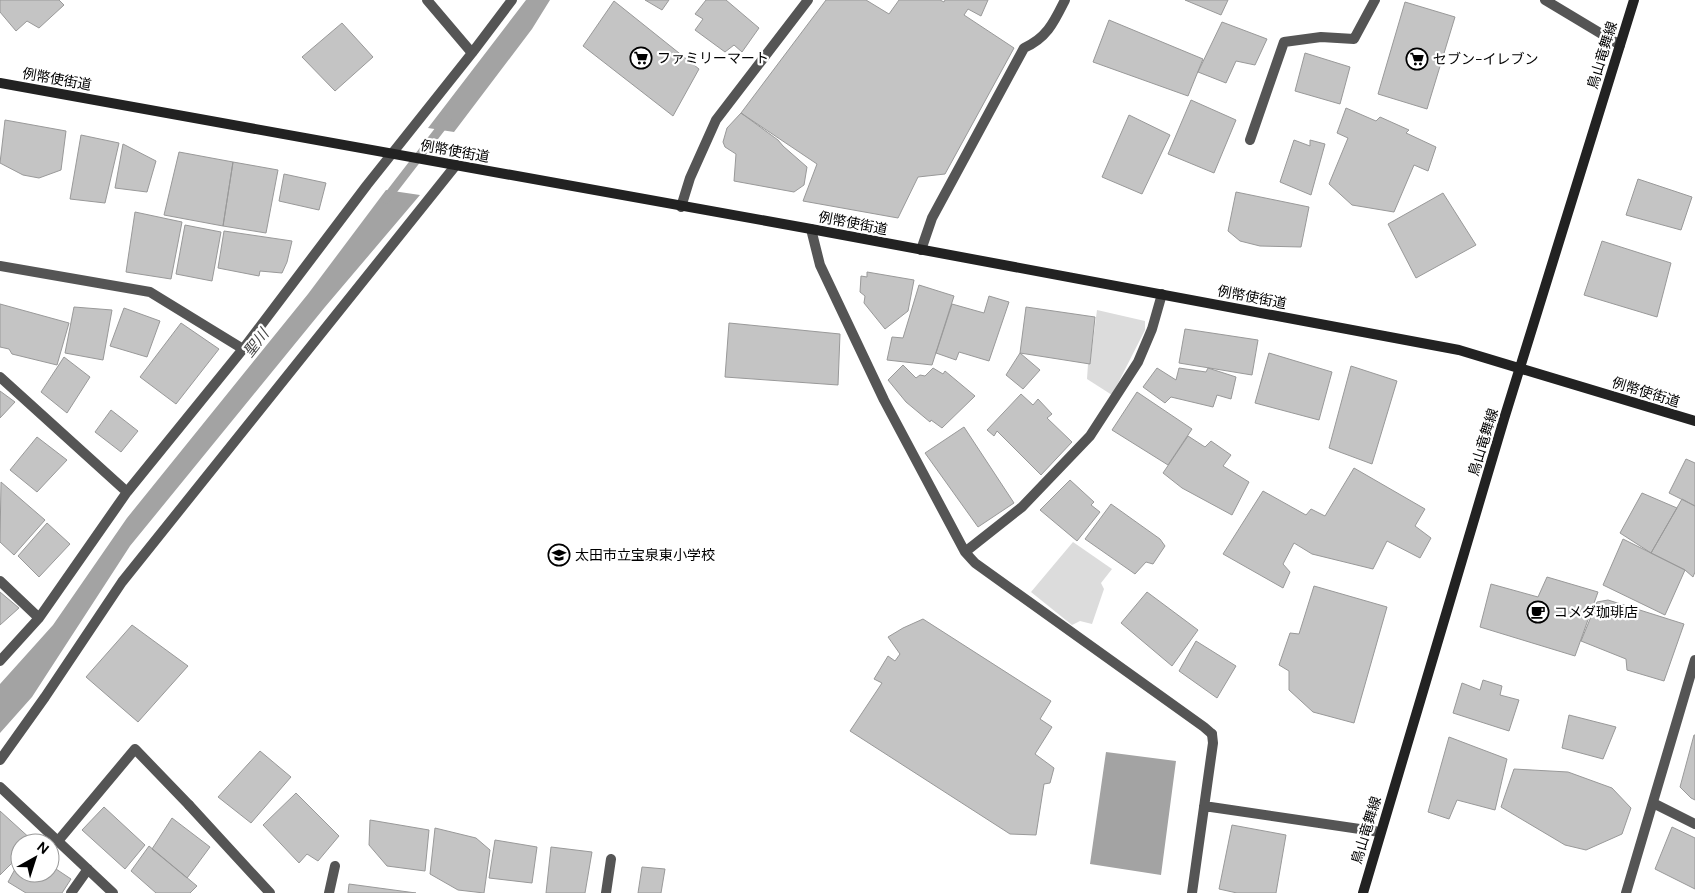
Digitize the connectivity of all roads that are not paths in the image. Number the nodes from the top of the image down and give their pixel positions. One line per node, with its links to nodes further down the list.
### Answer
1 (427, 0): 9 (street)
2 (512, 0): 9 (street)
3 (808, 0): 14 (street)
4 (1065, 0): 16 (street)
5 (1375, 0): 11 (street)
6 (1545, 0): 8 (street)
7 (1634, 0): 8 (main road, 鳥山竜舞線)
8 (1620, 45): 20 (main road, 鳥山竜舞線)
9 (472, 53): 12 (street)
10 (0, 83): 12 (main road, 例幣使街道)
11 (1250, 140)
12 (396, 155): 13 (main road, 例幣使街道); 19 (street)
13 (456, 165): 14 (main road, 例幣使街道); 29 (street)
14 (681, 207): 15 (main road, 例幣使街道)
15 (811, 229): 16 (main road, 例幣使街道); 24 (street)
16 (921, 250): 18 (main road, 例幣使街道)
17 (0, 266): 19 (street)
18 (1162, 294): 20 (main road, 例幣使街道); 24 (street)
19 (242, 349): 23 (street)
20 (1520, 368): 22 (main road, 例幣使街道); 34 (main road, 鳥山竜舞線)
21 (0, 377): 23 (street)
22 (1695, 421)
23 (127, 492): 26 (street)
24 (965, 552): 32 (street)
25 (0, 581): 26 (street)
26 (39, 618): 28 (street)
27 (1695, 660): 31 (street)
28 (0, 662)
29 (0, 760)
30 (0, 787): 35 (street)
31 (1653, 803): 33 (street); 48 (street)
32 (1204, 806): 34 (street); 46 (street)
33 (1695, 824)
34 (1380, 832): 47 (main road, 鳥山竜舞線)
35 (49, 833)
36 (60, 839): 43 (street)
37 (60, 843): 40 (street)
38 (611, 859): 45 (street)
39 (335, 866): 44 (street)
40 (88, 869): 41 (street); 42 (street)
41 (71, 893)
42 (114, 893)
43 (270, 893)
44 (329, 893)
45 (606, 893)
46 (1192, 893)
47 (1363, 893)
48 (1626, 893)

